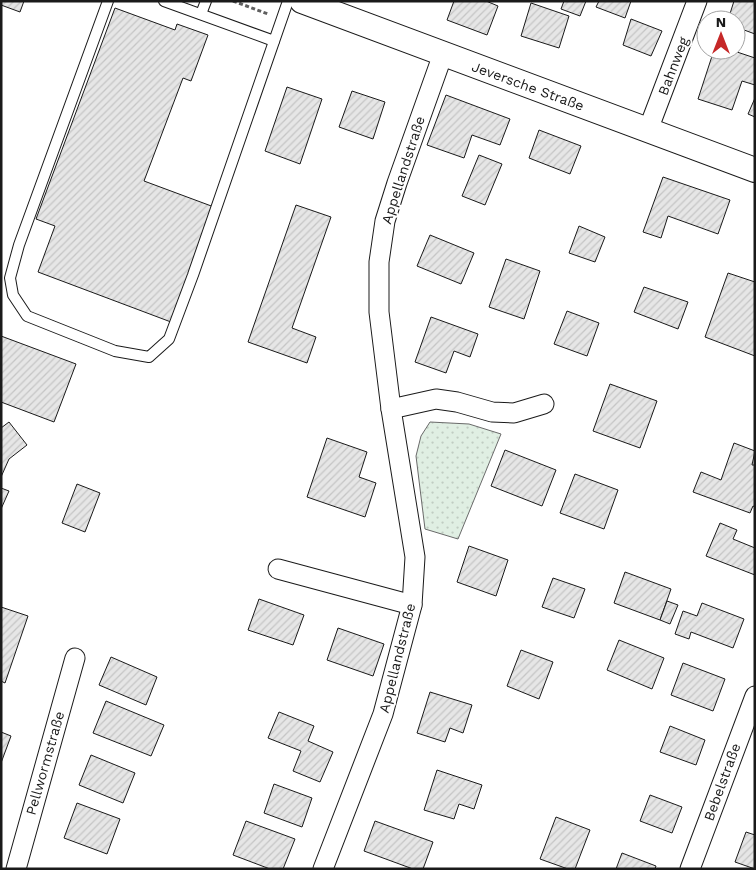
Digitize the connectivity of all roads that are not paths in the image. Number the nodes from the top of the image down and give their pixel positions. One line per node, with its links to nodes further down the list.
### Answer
1 (108, 1): 8 (lane)
2 (164, 1): 7 (lane)
3 (206, 1): 7 (lane)
4 (288, 1): 8 (lane)
5 (302, 1): 9 (street, Jeversche Straße)
6 (697, 1): 10 (street, Bahnweg)
7 (201, 14): 8 (lane)
8 (274, 41)
9 (443, 54): 10 (street, Jeversche Straße); 13 (street, Appellandstraße)
10 (648, 130): 11 (street, Jeversche Straße)
11 (755, 170)
12 (544, 404): 13 (street)
13 (392, 409): 15 (street, Appellandstraße)
14 (278, 570): 15 (street)
15 (412, 605): 19 (street, Appellandstraße)
16 (75, 658): 18 (street, Pellwormstraße)
17 (755, 696): 20 (street, Bebelstraße)
18 (16, 869)
19 (323, 869)
20 (690, 869)

